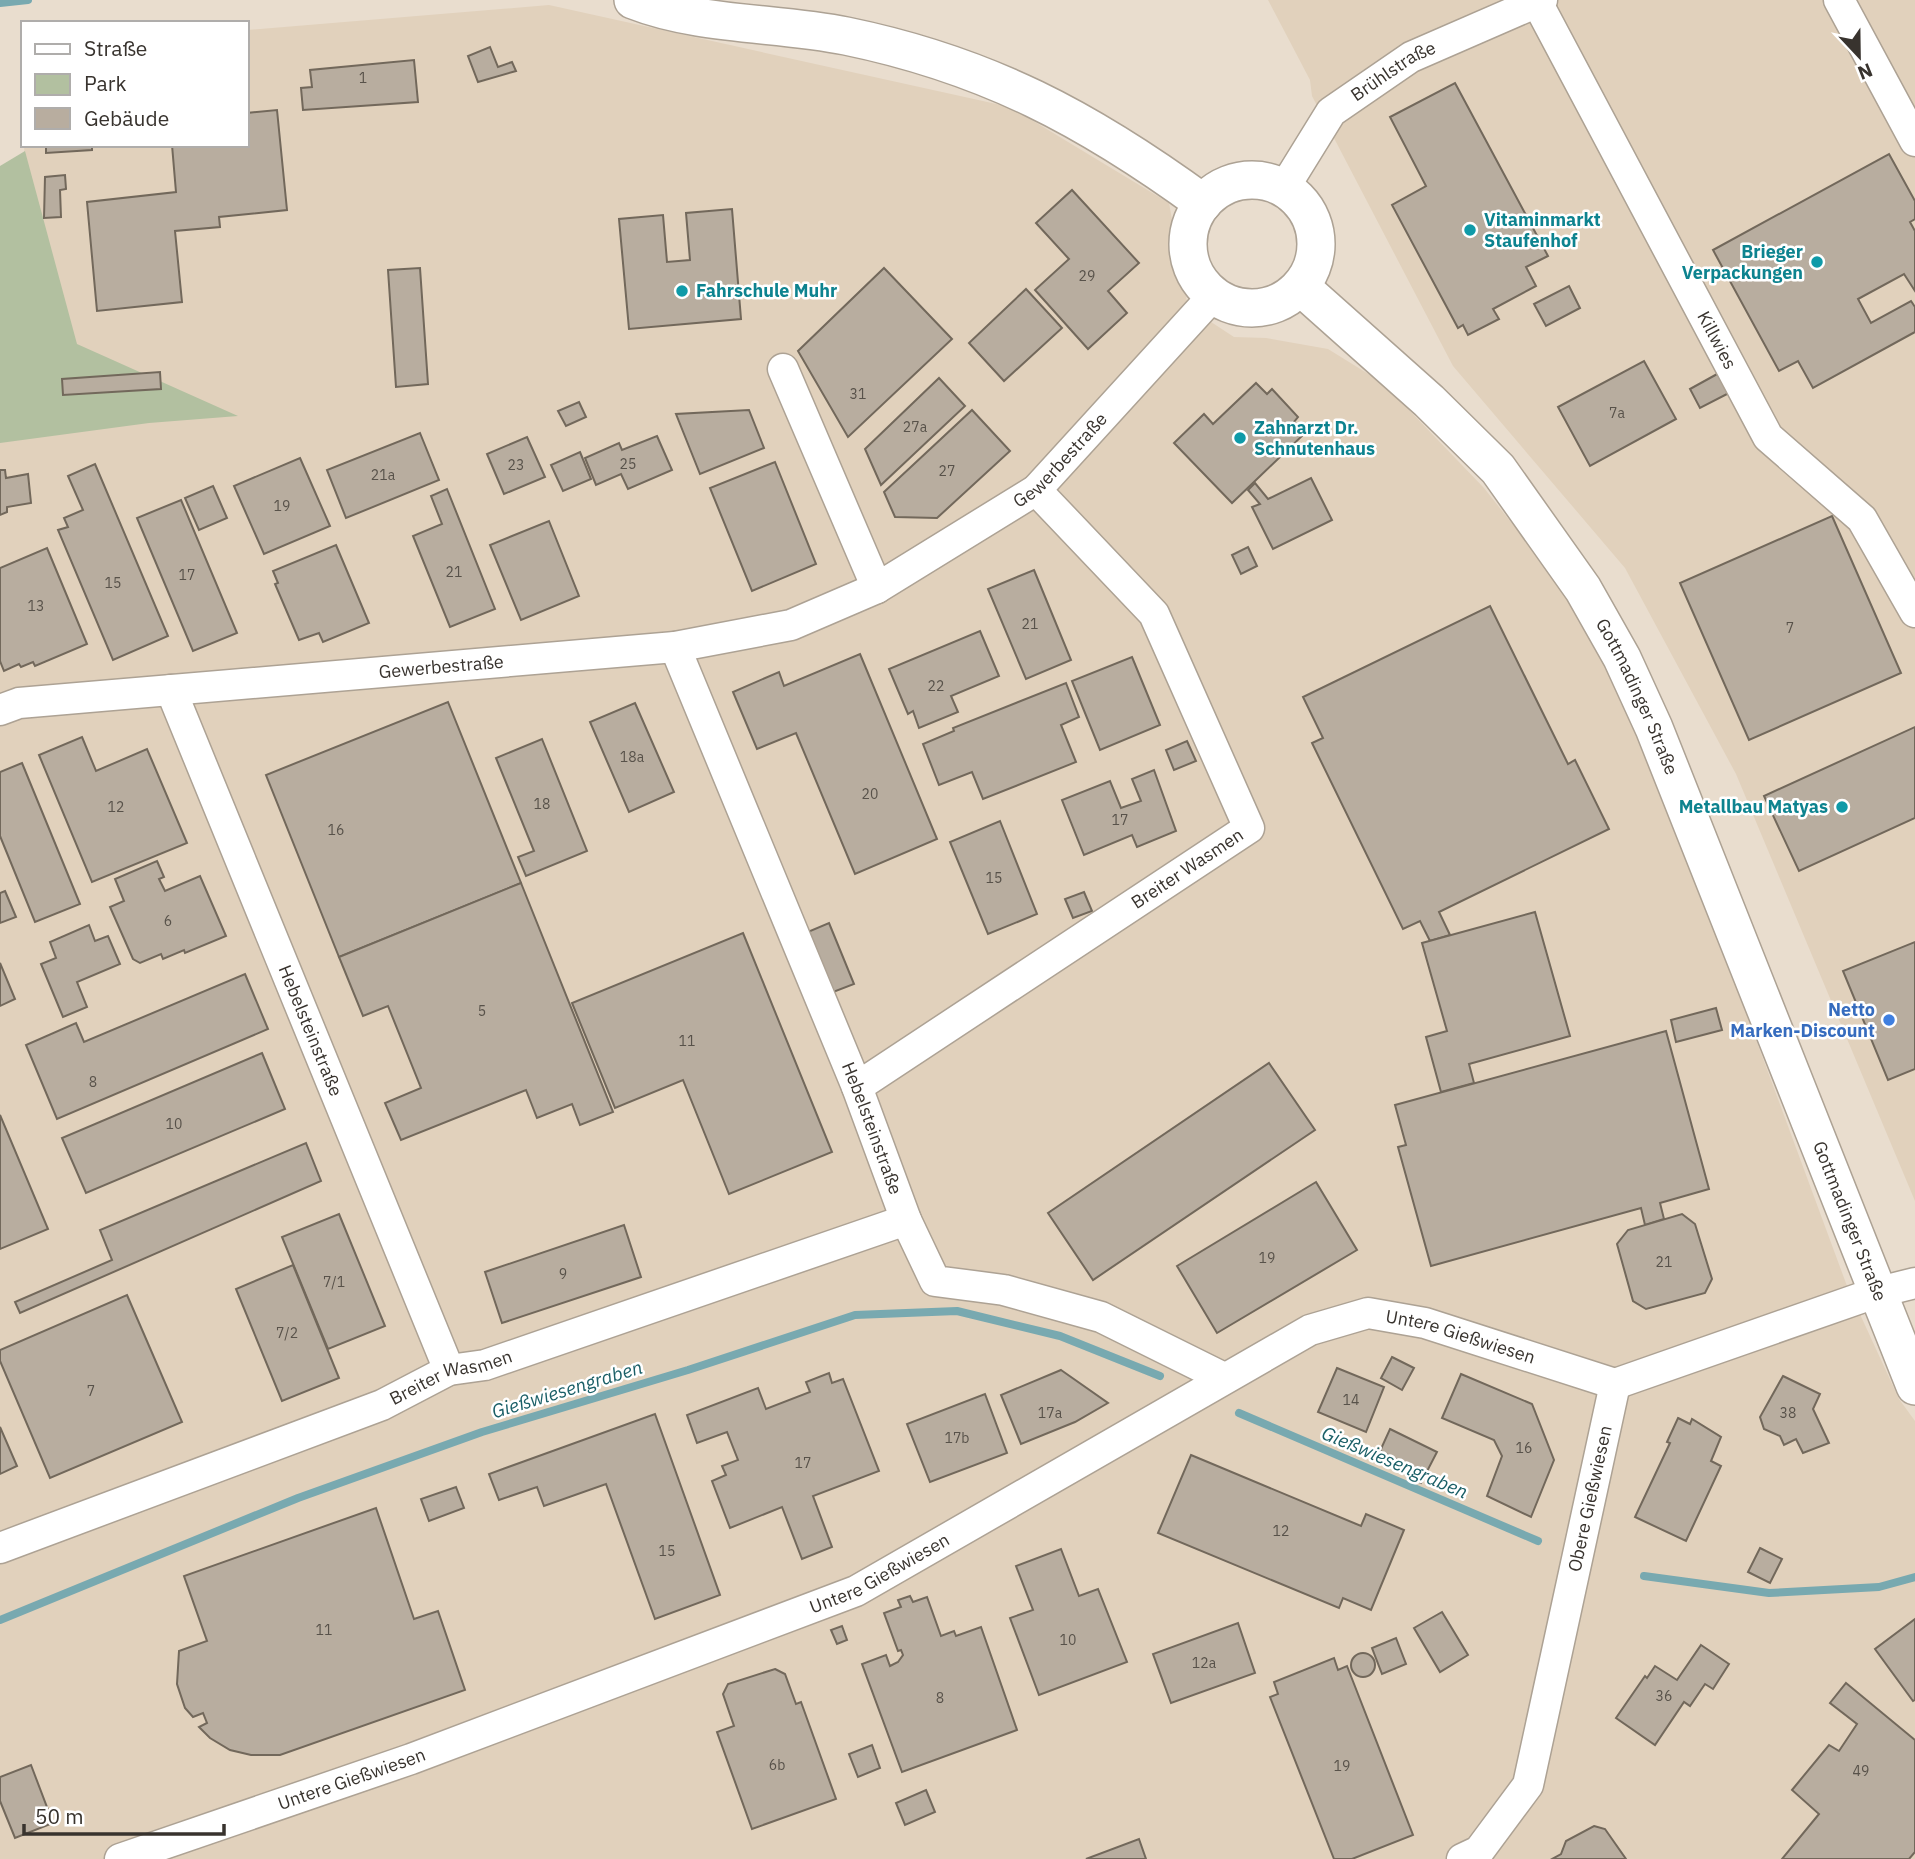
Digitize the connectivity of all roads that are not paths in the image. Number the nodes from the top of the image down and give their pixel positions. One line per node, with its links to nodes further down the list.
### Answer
1 (632, 0): 6 (main road)
2 (1839, 0): 4 (street)
3 (1539, 1): 5 (street, Brühlstraße); 12 (street, Killwies)
4 (1915, 141)
5 (1284, 188): 6 (main road); 7 (main road)
6 (1203, 203): 8 (main road)
7 (1301, 287): 8 (main road); 19 (main road, Gottmadinger Straße)
8 (1213, 296): 10 (street, Gewerbestraße)
9 (783, 369): 11 (street)
10 (1036, 490): 11 (street, Gewerbestraße); 16 (street, Breiter Wasmen)
11 (877, 588): 13 (street, Gewerbestraße)
12 (1915, 612)
13 (675, 647): 14 (street, Gewerbestraße); 16 (street, Hebelsteinstraße)
14 (172, 690): 15 (street, Gewerbestraße); 20 (street, Hebelsteinstraße)
15 (0, 710)
16 (857, 1087): 17 (street, Hebelsteinstraße)
17 (906, 1220): 20 (street, Breiter Wasmen); 21 (street, Hebelsteinstraße)
18 (1915, 1283): 19 (street)
19 (1875, 1293): 22 (street); 23 (main road, Gottmadinger Straße)
20 (449, 1370): 24 (street, Breiter Wasmen)
21 (1224, 1378): 22 (street, Untere Gießwiesen); 25 (street, Untere Gießwiesen)
22 (1615, 1384): 26 (street, Obere Gießwiesen)
23 (1915, 1386)
24 (0, 1548)
25 (120, 1859)
26 (1462, 1859)

